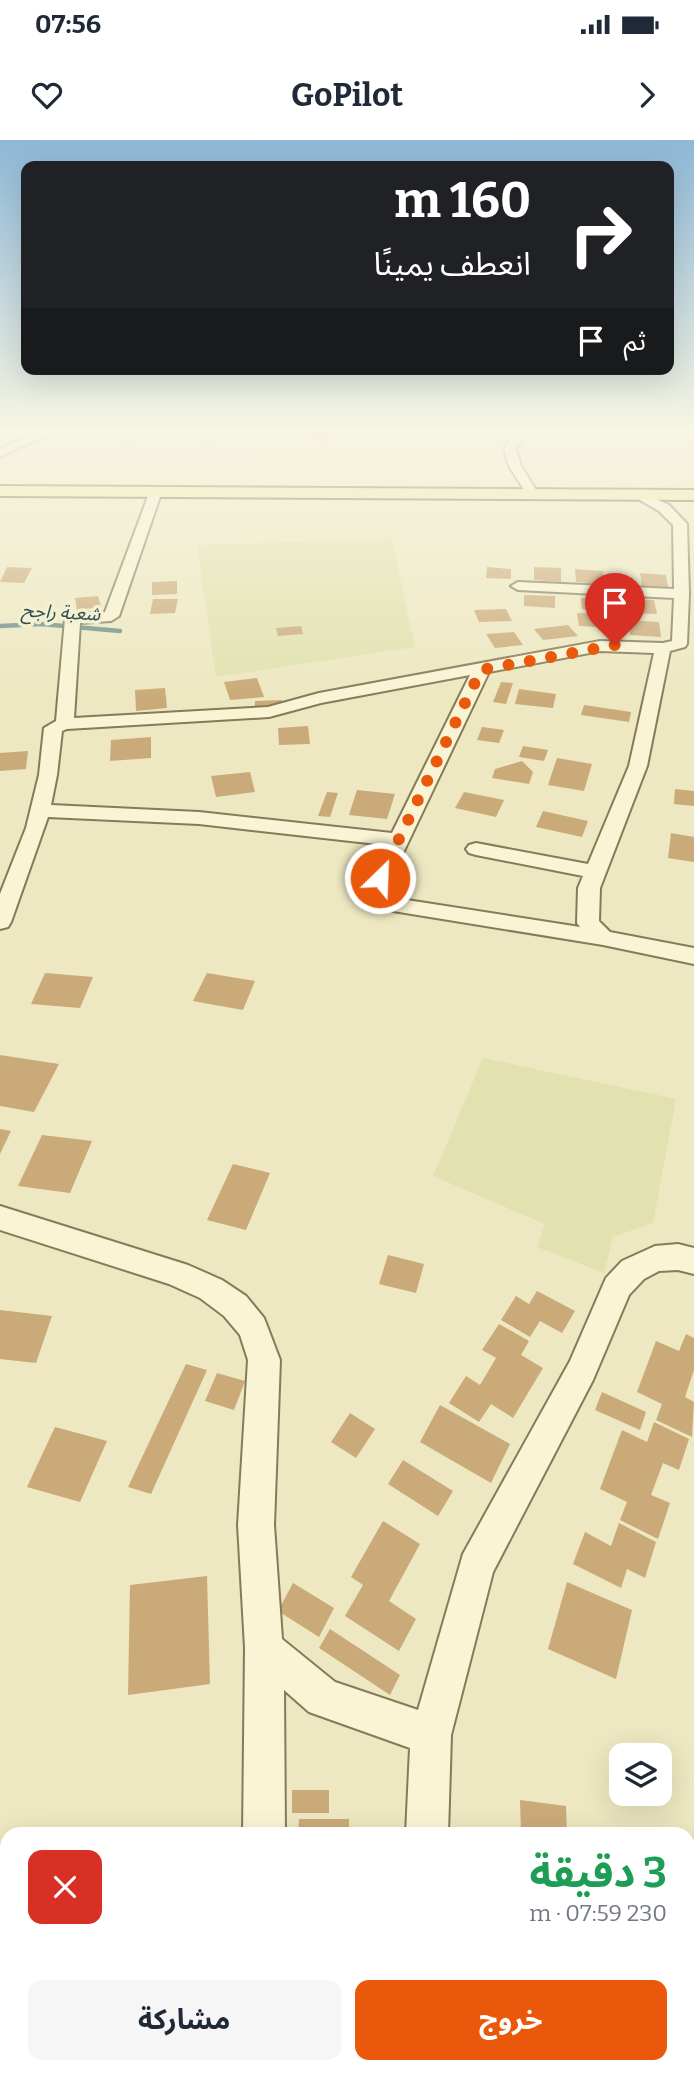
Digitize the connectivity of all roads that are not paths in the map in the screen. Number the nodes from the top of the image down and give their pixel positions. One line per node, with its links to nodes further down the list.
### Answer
1 (146, 518): 7 (street)
2 (683, 518): 4 (street)
3 (518, 586): 4 (street)
4 (682, 593): 5 (street)
5 (663, 648): 6 (street); 11 (street)
6 (481, 670): 7 (street); 9 (street)
7 (65, 724): 12 (street)
8 (49, 811): 9 (street)
9 (397, 840): 13 (street)
10 (476, 849): 11 (street)
11 (596, 872): 13 (street)
12 (0, 922)
13 (603, 937): 14 (street)
14 (694, 956)
15 (0, 1219): 17 (street)
16 (694, 1261): 18 (street)
17 (264, 1648): 18 (street); 19 (street)
18 (430, 1735): 20 (street)
19 (264, 1827)
20 (427, 1827)

